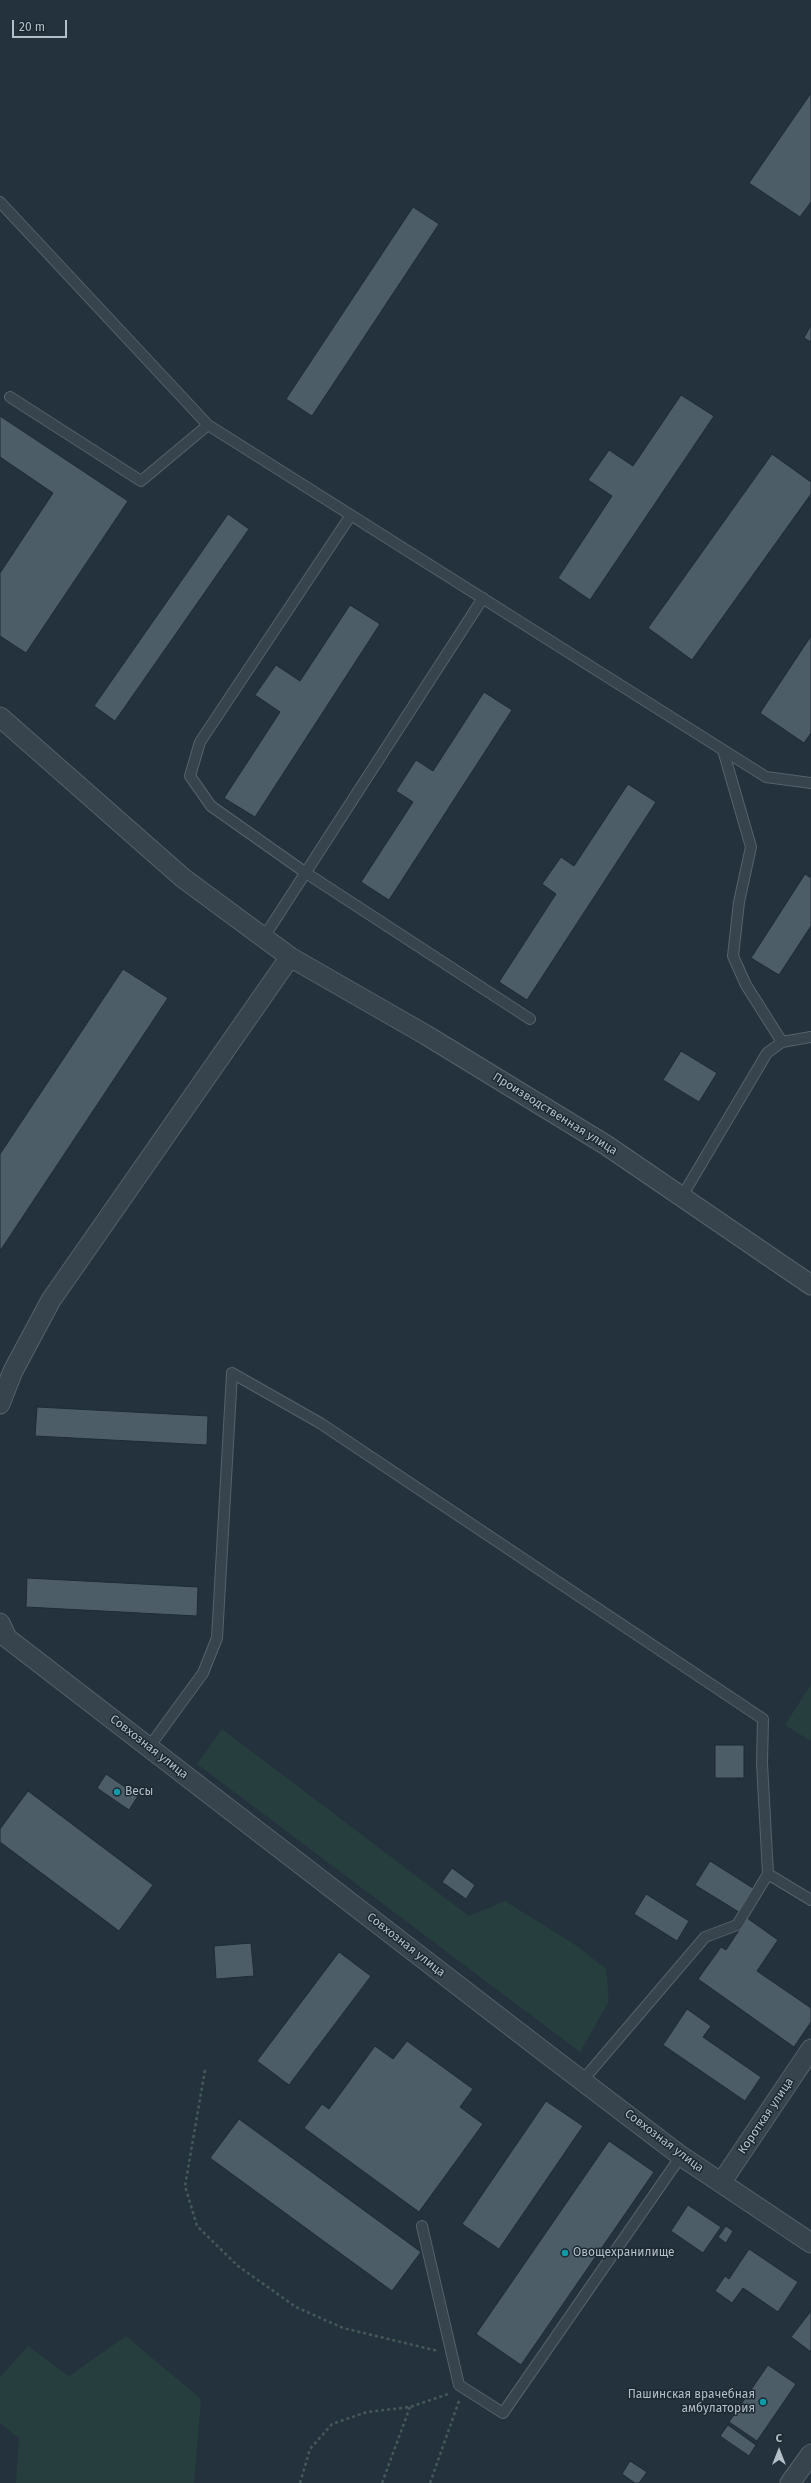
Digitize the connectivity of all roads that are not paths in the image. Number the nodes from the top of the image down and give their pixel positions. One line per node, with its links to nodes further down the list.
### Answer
1 (0, 202): 3 (lane)
2 (10, 397): 3 (lane)
3 (208, 425): 4 (lane)
4 (351, 515): 5 (lane); 9 (lane)
5 (483, 598): 7 (lane); 9 (lane)
6 (0, 717): 10 (street, Производственная улица)
7 (723, 750): 8 (lane); 14 (lane)
8 (811, 783)
9 (306, 873): 10 (lane); 12 (lane)
10 (264, 937): 11 (street, Производственная улица)
11 (290, 957): 15 (street, Производственная улица); 17 (street)
12 (530, 1019)
13 (811, 1037): 14 (lane)
14 (782, 1042): 15 (lane)
15 (681, 1198): 16 (street, Производственная улица)
16 (811, 1285)
17 (0, 1404)
18 (4, 1630): 19 (street, Совхозная улица)
19 (149, 1747): 20 (lane); 23 (street, Совхозная улица)
20 (768, 1874): 21 (lane); 23 (lane)
21 (811, 1900)
22 (811, 2049): 25 (street, Короткая улица)
23 (583, 2080): 24 (street, Совхозная улица)
24 (681, 2156): 25 (street, Совхозная улица); 26 (lane)
25 (721, 2183): 27 (street, Совхозная улица)
26 (422, 2226)
27 (811, 2243)
28 (811, 2454): 29 (street)
29 (790, 2483)

